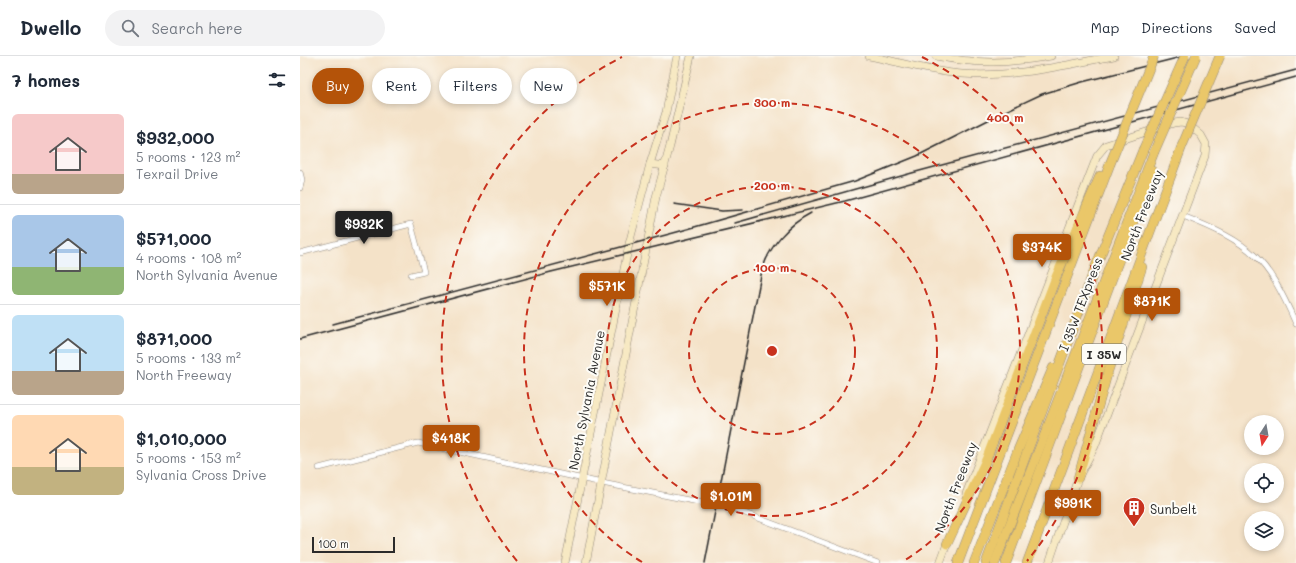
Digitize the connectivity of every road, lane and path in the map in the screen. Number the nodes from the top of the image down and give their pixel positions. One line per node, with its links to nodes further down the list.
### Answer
1 (677, 56): 13 (main road, North Sylvania Avenue)
2 (691, 56): 15 (main road)
3 (869, 56): 11 (main road)
4 (936, 56): 5 (main road)
5 (1051, 56)
6 (1114, 56): 11 (main road)
7 (1154, 56): 14 (highway, bridge)
8 (1185, 56): 21 (highway, I 35W TEXpress, bridge)
9 (1196, 56): 12 (highway, bridge)
10 (1220, 56): 19 (highway, North Freeway / I 35W, bridge)
11 (1089, 58)
12 (1157, 151): 36 (highway, I 35W TEXpress); 37 (highway)
13 (650, 164): 15 (main road); 26 (main road, North Sylvania Avenue)
14 (1107, 165): 28 (highway); 33 (highway)
15 (665, 166): 27 (main road)
16 (300, 172): 17 (street)
17 (300, 188)
18 (1183, 216): 23 (street); 25 (main road, North Freeway); 28 (main road, North Freeway)
19 (1148, 237): 25 (highway); 38 (highway, North Freeway / I 35W)
20 (300, 253): 22 (street)
21 (1094, 271): 34 (highway); 35 (highway, I 35W TEXpress)
22 (411, 275)
23 (1296, 324)
24 (319, 468): 26 (street)
25 (1078, 478): 39 (main road, North Freeway)
26 (582, 479): 27 (street); 29 (main road, North Sylvania Avenue)
27 (602, 483): 30 (main road); 31 (street)
28 (947, 544): 32 (main road, North Freeway)
29 (565, 563)
30 (586, 563)
31 (878, 563)
32 (940, 563)
33 (958, 563)
34 (974, 563)
35 (986, 563)
36 (995, 563)
37 (1006, 563)
38 (1027, 563)
39 (1049, 563)

